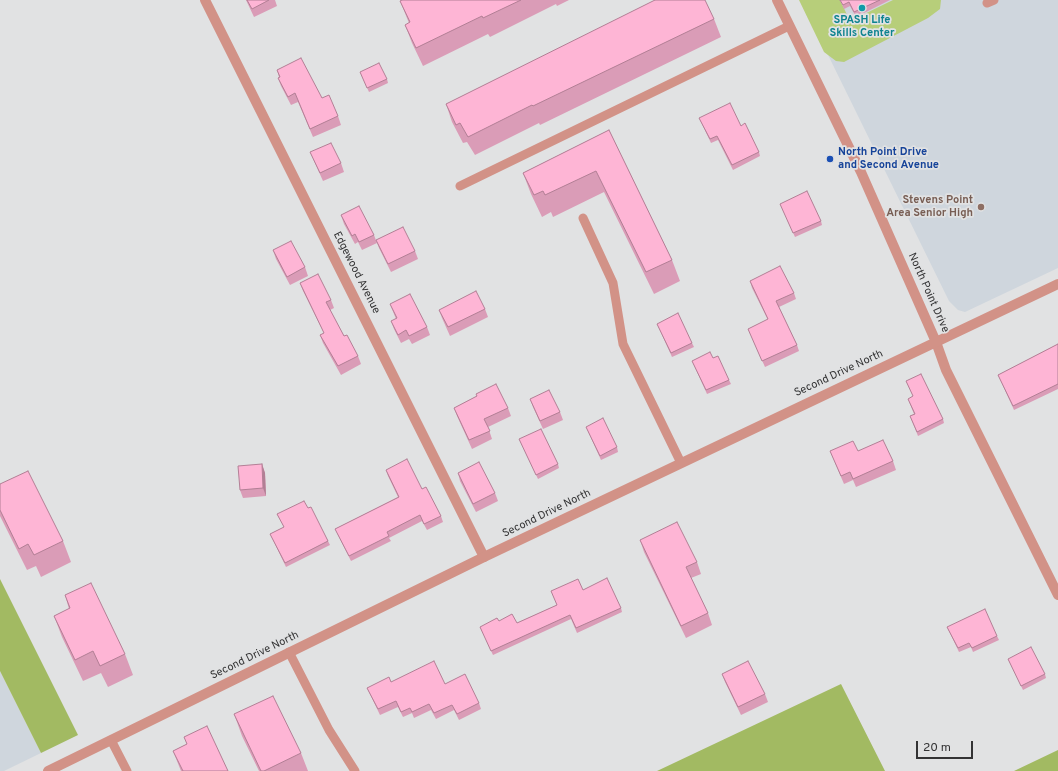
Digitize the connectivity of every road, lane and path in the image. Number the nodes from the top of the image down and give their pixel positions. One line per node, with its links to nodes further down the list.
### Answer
1 (205, 0): 9 (street, Edgewood Avenue)
2 (777, 0): 3 (street, North Point Drive)
3 (789, 26): 4 (lane); 7 (street, North Point Drive)
4 (460, 186)
5 (583, 218): 8 (lane)
6 (1058, 284): 7 (street, Second Drive North)
7 (936, 342): 8 (street, Second Drive North); 10 (street, North Point Drive)
8 (682, 463): 9 (street, Second Drive North)
9 (484, 557): 11 (street, Second Drive North)
10 (1058, 595)
11 (289, 652): 12 (street, Second Drive North); 15 (lane)
12 (111, 740): 13 (street, Second Drive North); 14 (lane)
13 (48, 771)
14 (127, 771)
15 (355, 771)

